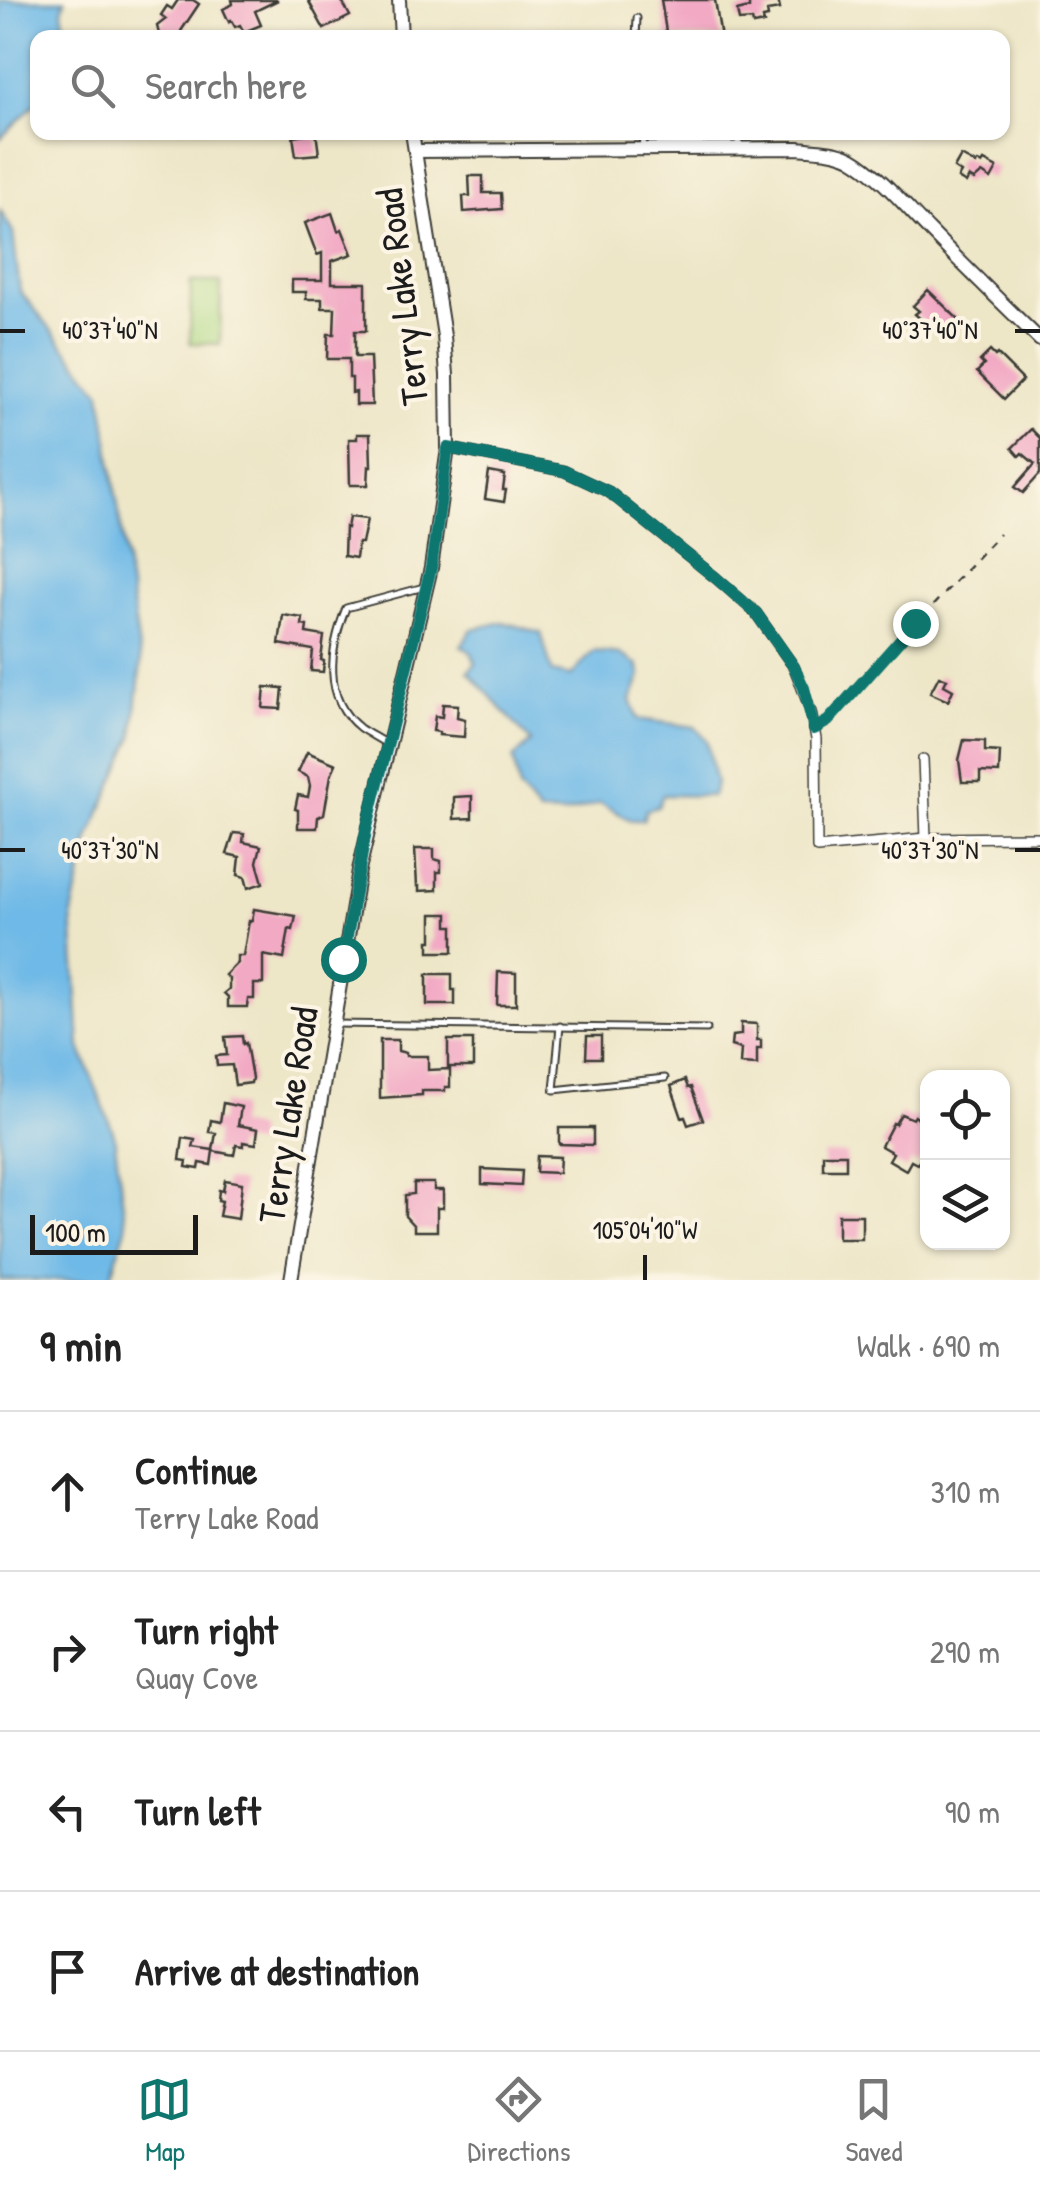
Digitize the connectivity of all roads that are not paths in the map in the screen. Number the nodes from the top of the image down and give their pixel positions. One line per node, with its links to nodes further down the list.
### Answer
1 (399, 0): 3 (main road)
2 (638, 18): 4 (lane)
3 (401, 30)
4 (637, 30)
5 (413, 140): 10 (main road, Terry Lake Road)
6 (643, 140): 9 (lane)
7 (738, 140): 8 (lane)
8 (737, 148): 9 (main road); 11 (main road)
9 (644, 150): 10 (main road)
10 (414, 152): 12 (main road, Terry Lake Road)
11 (1040, 340)
12 (448, 448): 13 (main road, Terry Lake Road); 17 (street)
13 (427, 586): 14 (main road, Terry Lake Road); 14 (lane)
14 (388, 745): 18 (main road, Terry Lake Road)
15 (924, 759): 17 (street)
16 (1040, 837): 17 (street)
17 (926, 838)
18 (332, 1024): 19 (lane); 22 (main road, Terry Lake Road)
19 (560, 1026): 20 (lane); 21 (lane)
20 (708, 1029)
21 (666, 1078)
22 (291, 1280)

